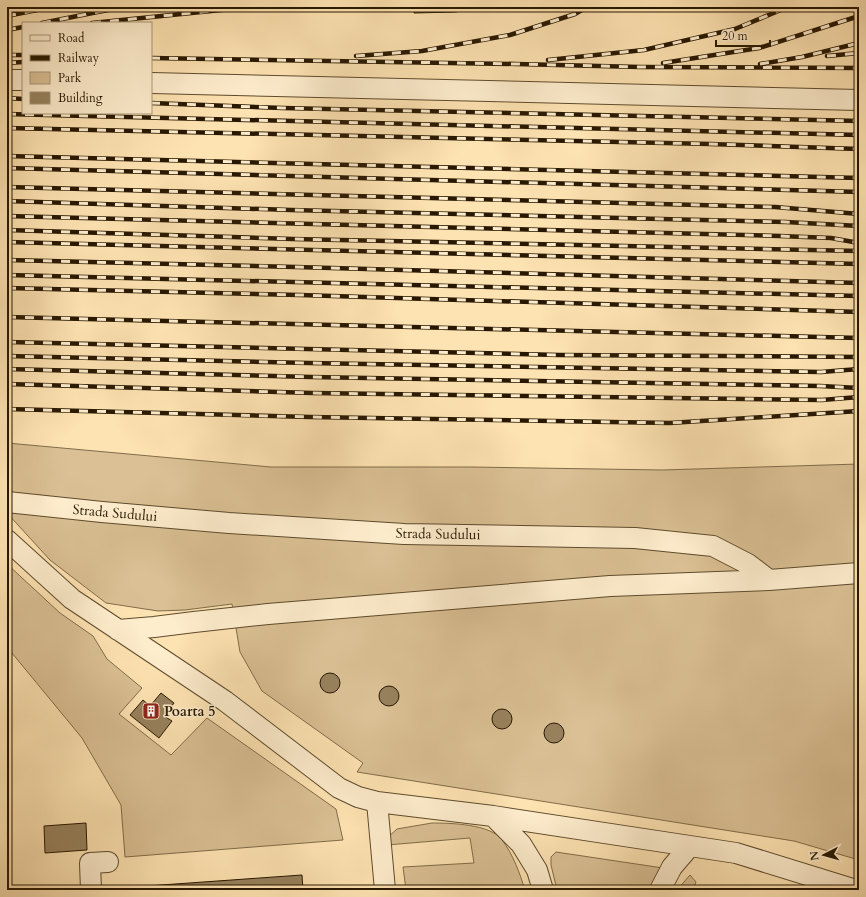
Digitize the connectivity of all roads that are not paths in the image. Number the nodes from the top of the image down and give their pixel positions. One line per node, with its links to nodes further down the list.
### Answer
1 (7, 80): 2 (street)
2 (22, 80)
3 (152, 83): 4 (street)
4 (859, 100)
5 (7, 502): 8 (street, Strada Sudului)
6 (7, 540): 9 (street)
7 (859, 573): 8 (street)
8 (769, 580): 9 (street)
9 (118, 630): 10 (street)
10 (376, 802): 11 (street); 15 (street)
11 (493, 816): 12 (street); 16 (street)
12 (690, 846): 17 (street); 18 (street)
13 (108, 862): 14 (street)
14 (92, 890)
15 (385, 890)
16 (543, 890)
17 (660, 890)
18 (855, 890)

